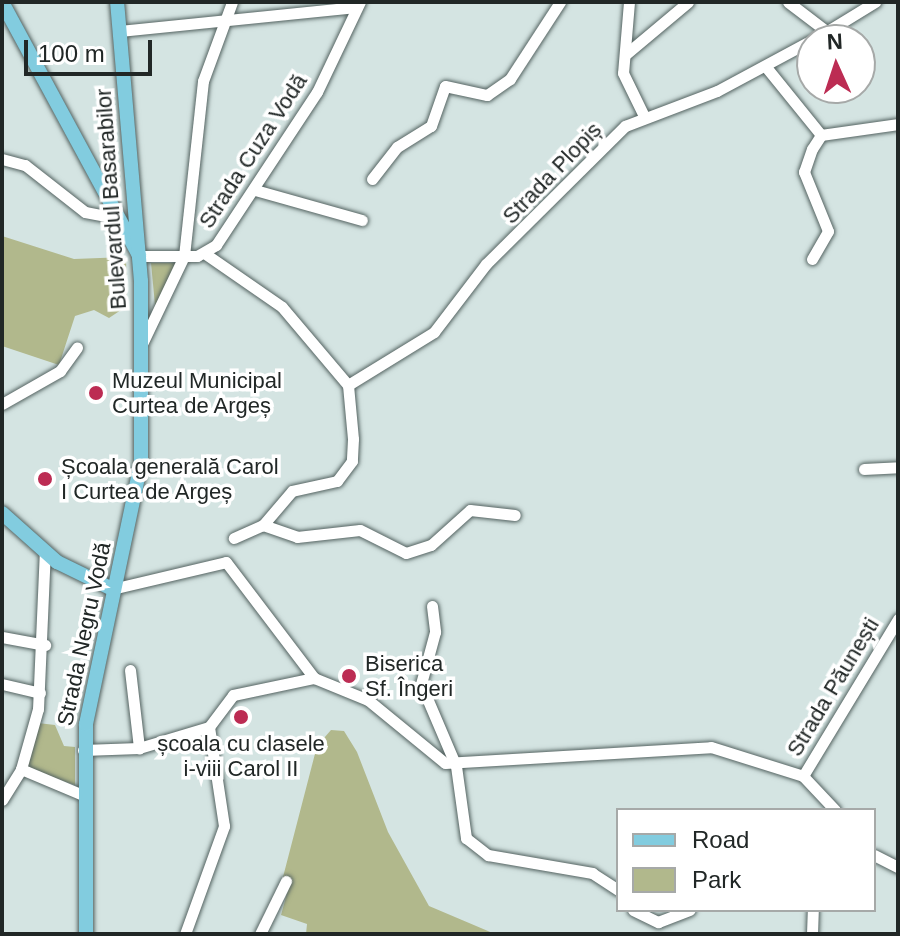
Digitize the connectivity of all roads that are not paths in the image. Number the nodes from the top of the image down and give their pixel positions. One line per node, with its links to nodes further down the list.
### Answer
1 (2, 2): 23 (main road)
2 (117, 2): 13 (main road, Bulevardul Basarabilor)
3 (232, 2): 10 (street)
4 (560, 2): 21 (street)
5 (629, 2): 15 (street)
6 (688, 2): 15 (street)
7 (788, 2): 11 (street)
8 (875, 2): 12 (street, Strada Plopiș)
9 (358, 5): 10 (street); 22 (street, Strada Cuza Vodă)
10 (223, 20): 13 (street); 27 (street)
11 (817, 24)
12 (838, 24)
13 (120, 31): 26 (main road, Bulevardul Basarabilor)
14 (796, 49): 16 (street, Strada Plopiș)
15 (626, 54): 17 (street)
16 (766, 67): 17 (street, Strada Plopiș); 19 (street)
17 (643, 114): 31 (street, Strada Plopiș)
18 (898, 124): 19 (street)
19 (821, 135): 28 (street)
20 (2, 159): 23 (street)
21 (372, 179)
22 (255, 190): 24 (street); 25 (street, Strada Cuza Vodă)
23 (115, 218): 26 (main road)
24 (362, 220)
25 (207, 255): 27 (street, Strada Cuza Vodă); 31 (street)
26 (140, 256): 27 (street, Strada Cuza Vodă); 29 (main road, Bulevardul Basarabilor)
27 (184, 256): 29 (street)
28 (812, 259)
29 (142, 344): 40 (main road, Strada Negru Vodă)
30 (77, 348): 32 (street)
31 (348, 385): 37 (street)
32 (2, 404)
33 (898, 467): 34 (street)
34 (864, 469)
35 (2, 513): 39 (main road)
36 (515, 515): 37 (street)
37 (263, 525): 38 (street)
38 (234, 538)
39 (45, 551): 40 (main road); 44 (street)
40 (112, 589): 46 (street); 51 (main road, Strada Negru Vodă)
41 (432, 606): 52 (street)
42 (898, 619): 54 (street, Strada Păunești)
43 (2, 637): 44 (street)
44 (45, 645): 48 (street)
45 (130, 670): 50 (street)
46 (314, 678): 49 (street); 52 (street)
47 (2, 684): 48 (street)
48 (40, 693): 53 (street)
49 (209, 727): 50 (street); 66 (street)
50 (139, 748): 51 (street)
51 (83, 750): 55 (main road, Strada Negru Vodă)
52 (456, 766): 54 (street); 61 (street)
53 (21, 769): 55 (street); 56 (street)
54 (803, 776): 57 (street)
55 (83, 795): 65 (main road, Strada Negru Vodă)
56 (2, 800)
57 (833, 808)
58 (876, 856): 59 (street)
59 (898, 867)
60 (286, 881): 67 (street)
61 (616, 889)
62 (637, 912): 63 (street)
63 (685, 912)
64 (813, 912): 68 (street)
65 (86, 934)
66 (185, 934)
67 (260, 934)
68 (812, 934)

